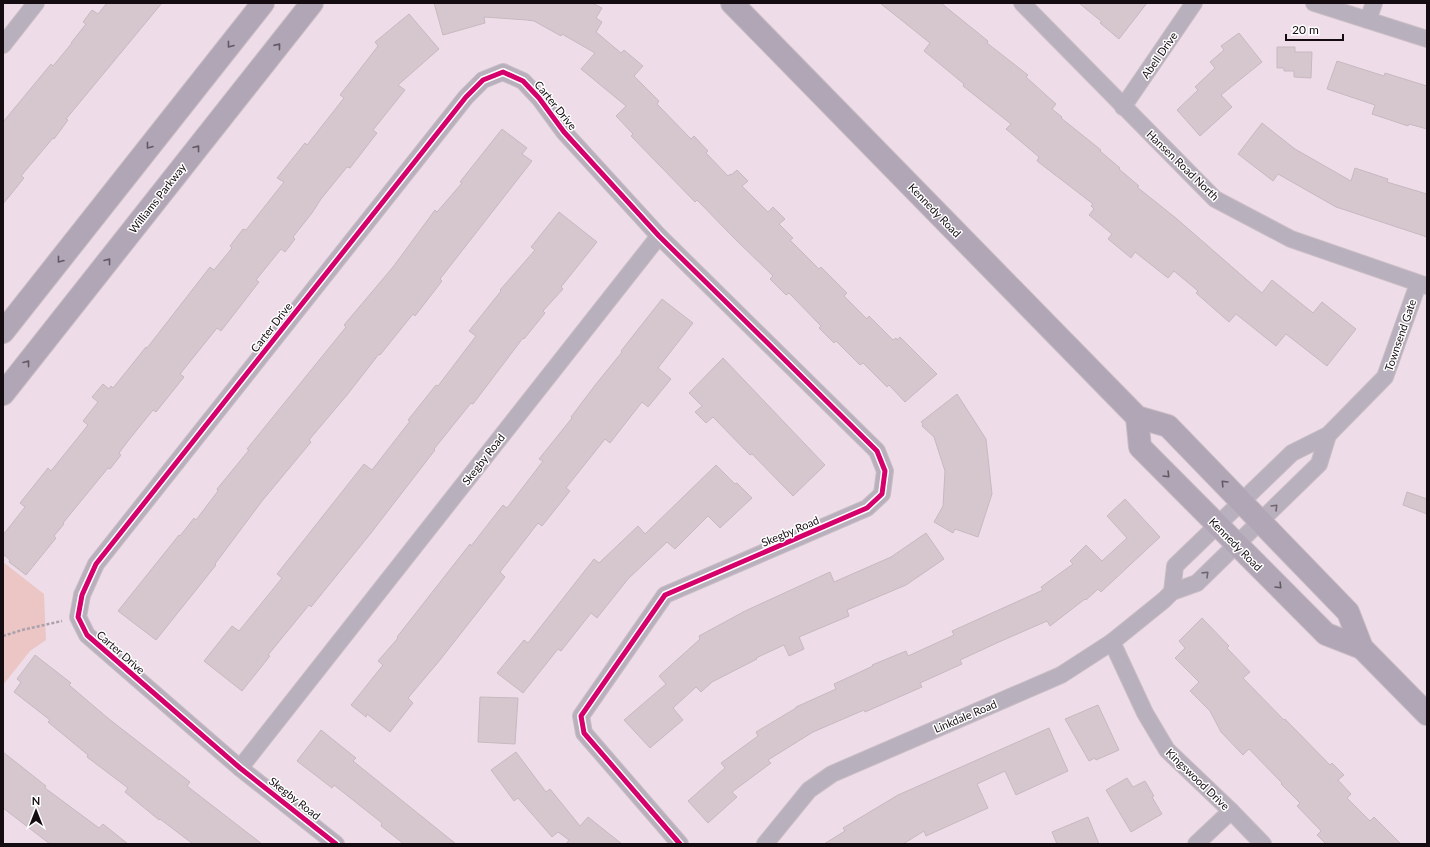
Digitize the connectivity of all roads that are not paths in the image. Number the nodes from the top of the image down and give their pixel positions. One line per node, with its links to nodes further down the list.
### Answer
1 (36, 3): 11 (street)
2 (263, 3): 15 (main road, one-way to 15)
3 (312, 3): 16 (main road, Williams Parkway, one-way to 3)
4 (732, 3): 17 (main road, Kennedy Road)
5 (1022, 3): 12 (street, Hansen Road North)
6 (1194, 3): 12 (street, Abell Drive)
7 (1314, 3): 9 (street)
8 (1374, 3): 9 (street)
9 (1368, 20): 10 (street)
10 (1427, 40)
11 (3, 45)
12 (1123, 106): 14 (street, Hansen Road North)
13 (659, 236): 27 (street, Skegby Road); 27 (street, Carter Drive); 30 (street, Skegby Road)
14 (1422, 285): 18 (street, Townsend Gate)
15 (3, 332)
16 (3, 394)
17 (1137, 417): 19 (main road, Kennedy Road, one-way to 17); 21 (main road, Kennedy Road, one-way to 21)
18 (1328, 435): 19 (street, Townsend Gate); 20 (street, Townsend Gate, one-way to 18)
19 (1241, 501): 20 (main road, Kennedy Road); 21 (street, Townsend Gate)
20 (1261, 521): 22 (street, Townsend Gate); 25 (main road, Kennedy Road)
21 (1217, 524): 22 (main road, Kennedy Road); 23 (street)
22 (1237, 544): 23 (street, Linkdale Road, one-way to 22); 25 (main road, Kennedy Road, one-way to 25)
23 (1172, 592): 24 (street, Linkdale Road)
24 (1112, 642): 28 (street, Kingswood Drive); 31 (street, Linkdale Road)
25 (1362, 648): 26 (main road, Kennedy Road)
26 (1427, 714)
27 (240, 768): 29 (street, Skegby Road)
28 (1231, 811): 32 (street); 33 (street, Kingswood Drive)
29 (336, 844)
30 (680, 844)
31 (765, 844)
32 (1196, 844)
33 (1263, 844)

